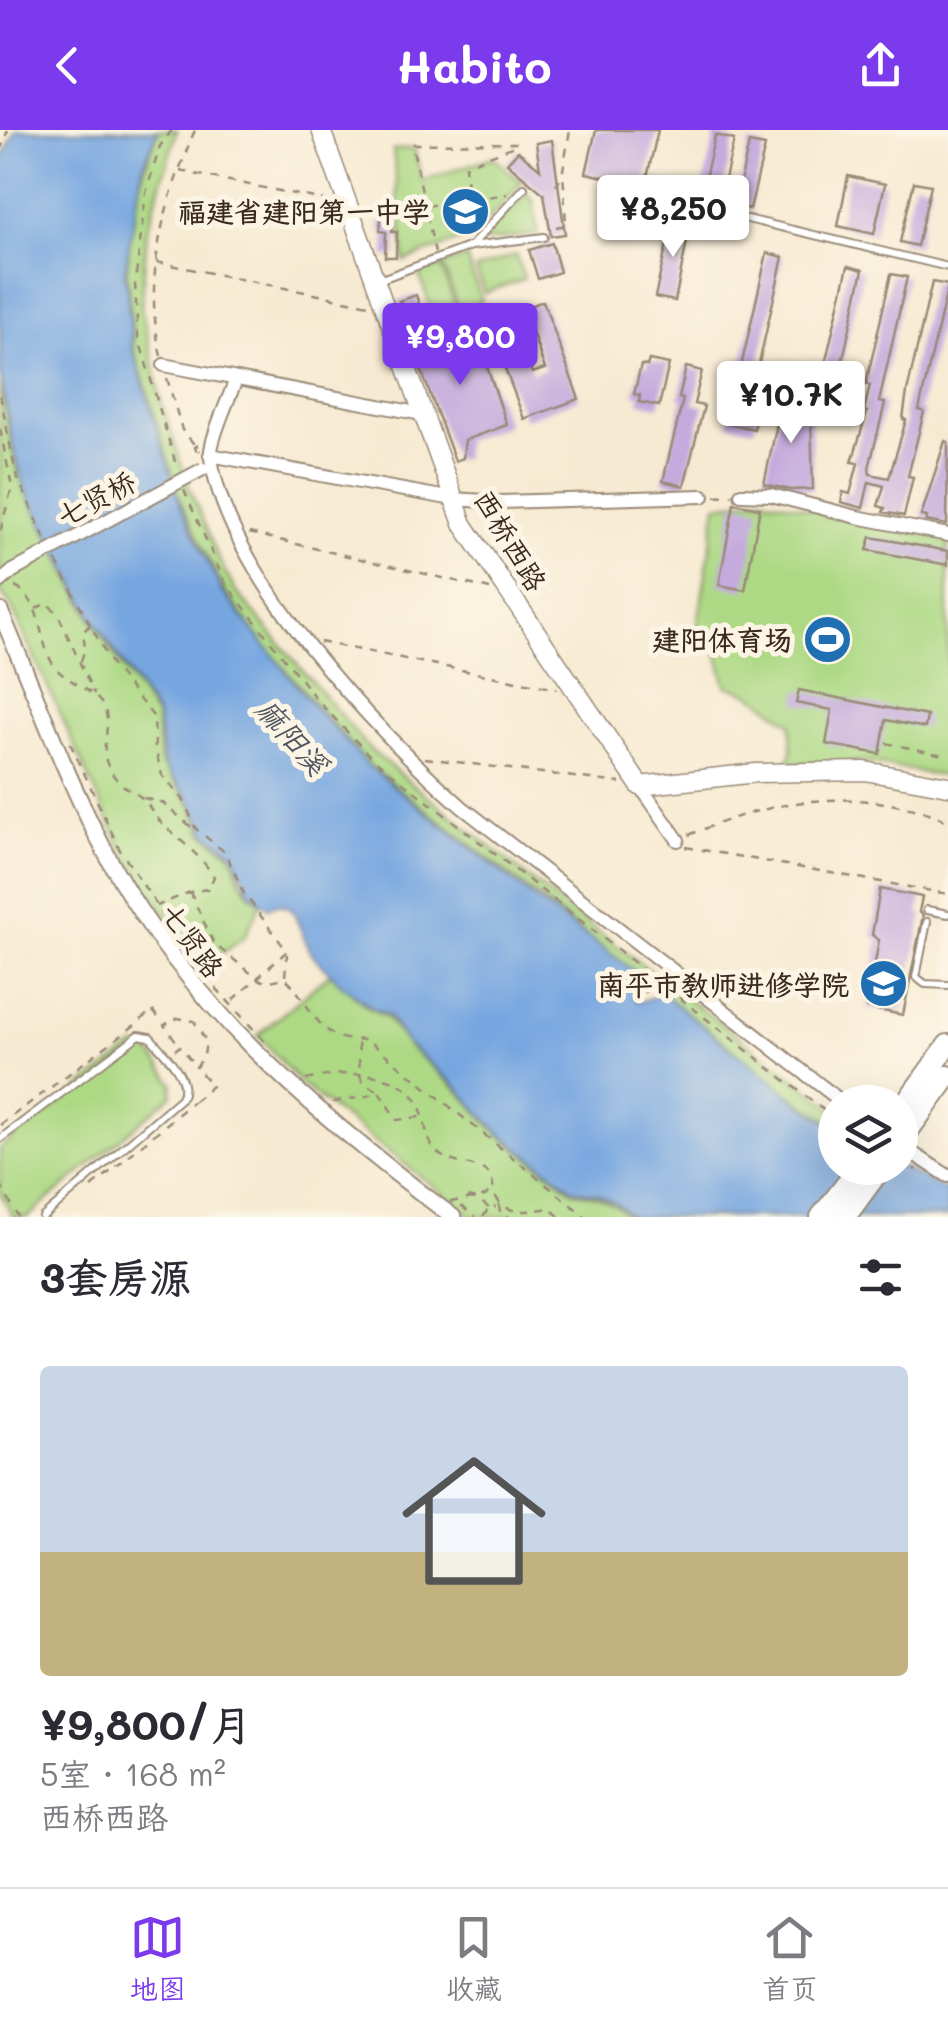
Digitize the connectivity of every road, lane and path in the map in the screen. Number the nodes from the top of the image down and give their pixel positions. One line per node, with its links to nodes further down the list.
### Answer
1 (8, 130): 6 (path)
2 (172, 130): 30 (path)
3 (195, 130): 8 (path)
4 (320, 130): 11 (main road, 西桥西路)
5 (570, 130): 7 (path)
6 (0, 151)
7 (562, 170): 9 (path); 14 (path)
8 (179, 171): 11 (path); 18 (path)
9 (555, 184)
10 (522, 190): 12 (path); 16 (lane)
11 (347, 204): 20 (main road, 西桥西路)
12 (425, 206): 16 (path); 17 (path)
13 (743, 218): 19 (lane)
14 (556, 227)
15 (544, 237): 16 (lane)
16 (472, 246): 17 (lane)
17 (436, 259): 20 (lane)
18 (154, 262): 21 (path); 22 (path)
19 (948, 267)
20 (375, 281): 21 (main road, 西桥西路)
21 (384, 308): 25 (main road, 西桥西路)
22 (164, 365): 23 (street); 27 (path)
23 (236, 379): 25 (street); 28 (street)
24 (0, 396): 38 (path)
25 (422, 414): 34 (main road, 西桥西路)
26 (0, 429): 36 (path)
27 (196, 446)
28 (210, 455): 34 (street); 35 (street)
29 (203, 469): 40 (street, 七贤桥, bridge)
30 (179, 475)
31 (184, 488): 68 (path)
32 (741, 494): 33 (path); 37 (street)
33 (704, 496): 34 (street)
34 (453, 499): 41 (main road, 西桥西路)
35 (233, 530): 41 (path); 45 (street)
36 (0, 532)
37 (948, 535)
38 (49, 547)
39 (54, 557): 44 (path)
40 (6, 579): 42 (path)
41 (510, 594): 47 (main road, 西桥西路)
42 (34, 610): 46 (path); 48 (path)
43 (0, 611): 91 (street, 七贤路)
44 (90, 625): 46 (path); 57 (path)
45 (304, 638): 47 (path); 51 (street)
46 (80, 663): 48 (path)
47 (578, 694): 53 (main road, 西桥西路)
48 (95, 696): 55 (path)
49 (67, 737): 61 (path)
50 (886, 743): 52 (path)
51 (404, 756): 53 (path); 85 (street)
52 (948, 756)
53 (640, 786): 54 (main road); 58 (street)
54 (948, 786)
55 (143, 798): 57 (path); 59 (path)
56 (948, 822): 58 (path)
57 (198, 832): 65 (path)
58 (678, 840): 60 (path)
59 (190, 892): 61 (path); 66 (path)
60 (948, 894)
61 (156, 907): 72 (path)
62 (927, 910): 63 (lane)
63 (948, 914)
64 (927, 922): 69 (lane)
65 (287, 951): 66 (path); 67 (path)
66 (257, 978): 67 (path); 72 (path)
67 (285, 978): 76 (path)
68 (654, 980): 70 (path); 71 (path); 90 (path)
69 (948, 985)
70 (670, 987)
71 (644, 993)
72 (230, 1003): 79 (path)
73 (140, 1022): 74 (path); 75 (path); 94 (path)
74 (164, 1024): 77 (path); 81 (path)
75 (136, 1037): 80 (lane); 95 (lane)
76 (358, 1038): 82 (path); 113 (path)
77 (180, 1046): 80 (path); 81 (path)
78 (947, 1047): 86 (main road)
79 (276, 1054)
80 (166, 1057): 88 (lane)
81 (196, 1066): 89 (path)
82 (360, 1076): 84 (path); 87 (path); 92 (path)
83 (948, 1076): 93 (main road)
84 (300, 1080)
85 (820, 1085)
86 (918, 1087)
87 (378, 1091): 91 (path); 92 (path)
88 (182, 1098): 89 (path); 108 (lane)
89 (194, 1101): 102 (path)
90 (818, 1106)
91 (320, 1112): 105 (street, 七贤路)
92 (423, 1116): 101 (path)
93 (918, 1118)
94 (0, 1125)
95 (0, 1139)
96 (918, 1155): 97 (street)
97 (948, 1176)
98 (0, 1184): 107 (path)
99 (845, 1185): 114 (main road)
100 (869, 1185): 115 (main road)
101 (494, 1188): 103 (path); 104 (path)
102 (87, 1191)
103 (467, 1197): 105 (path); 106 (path)
104 (498, 1204): 106 (path); 111 (path); 112 (path)
105 (449, 1208): 109 (path)
106 (490, 1208): 110 (path)
107 (18, 1217)
108 (42, 1217)
109 (475, 1217)
110 (483, 1217)
111 (509, 1217)
112 (560, 1217)
113 (586, 1217)
114 (821, 1217)
115 (845, 1217)

